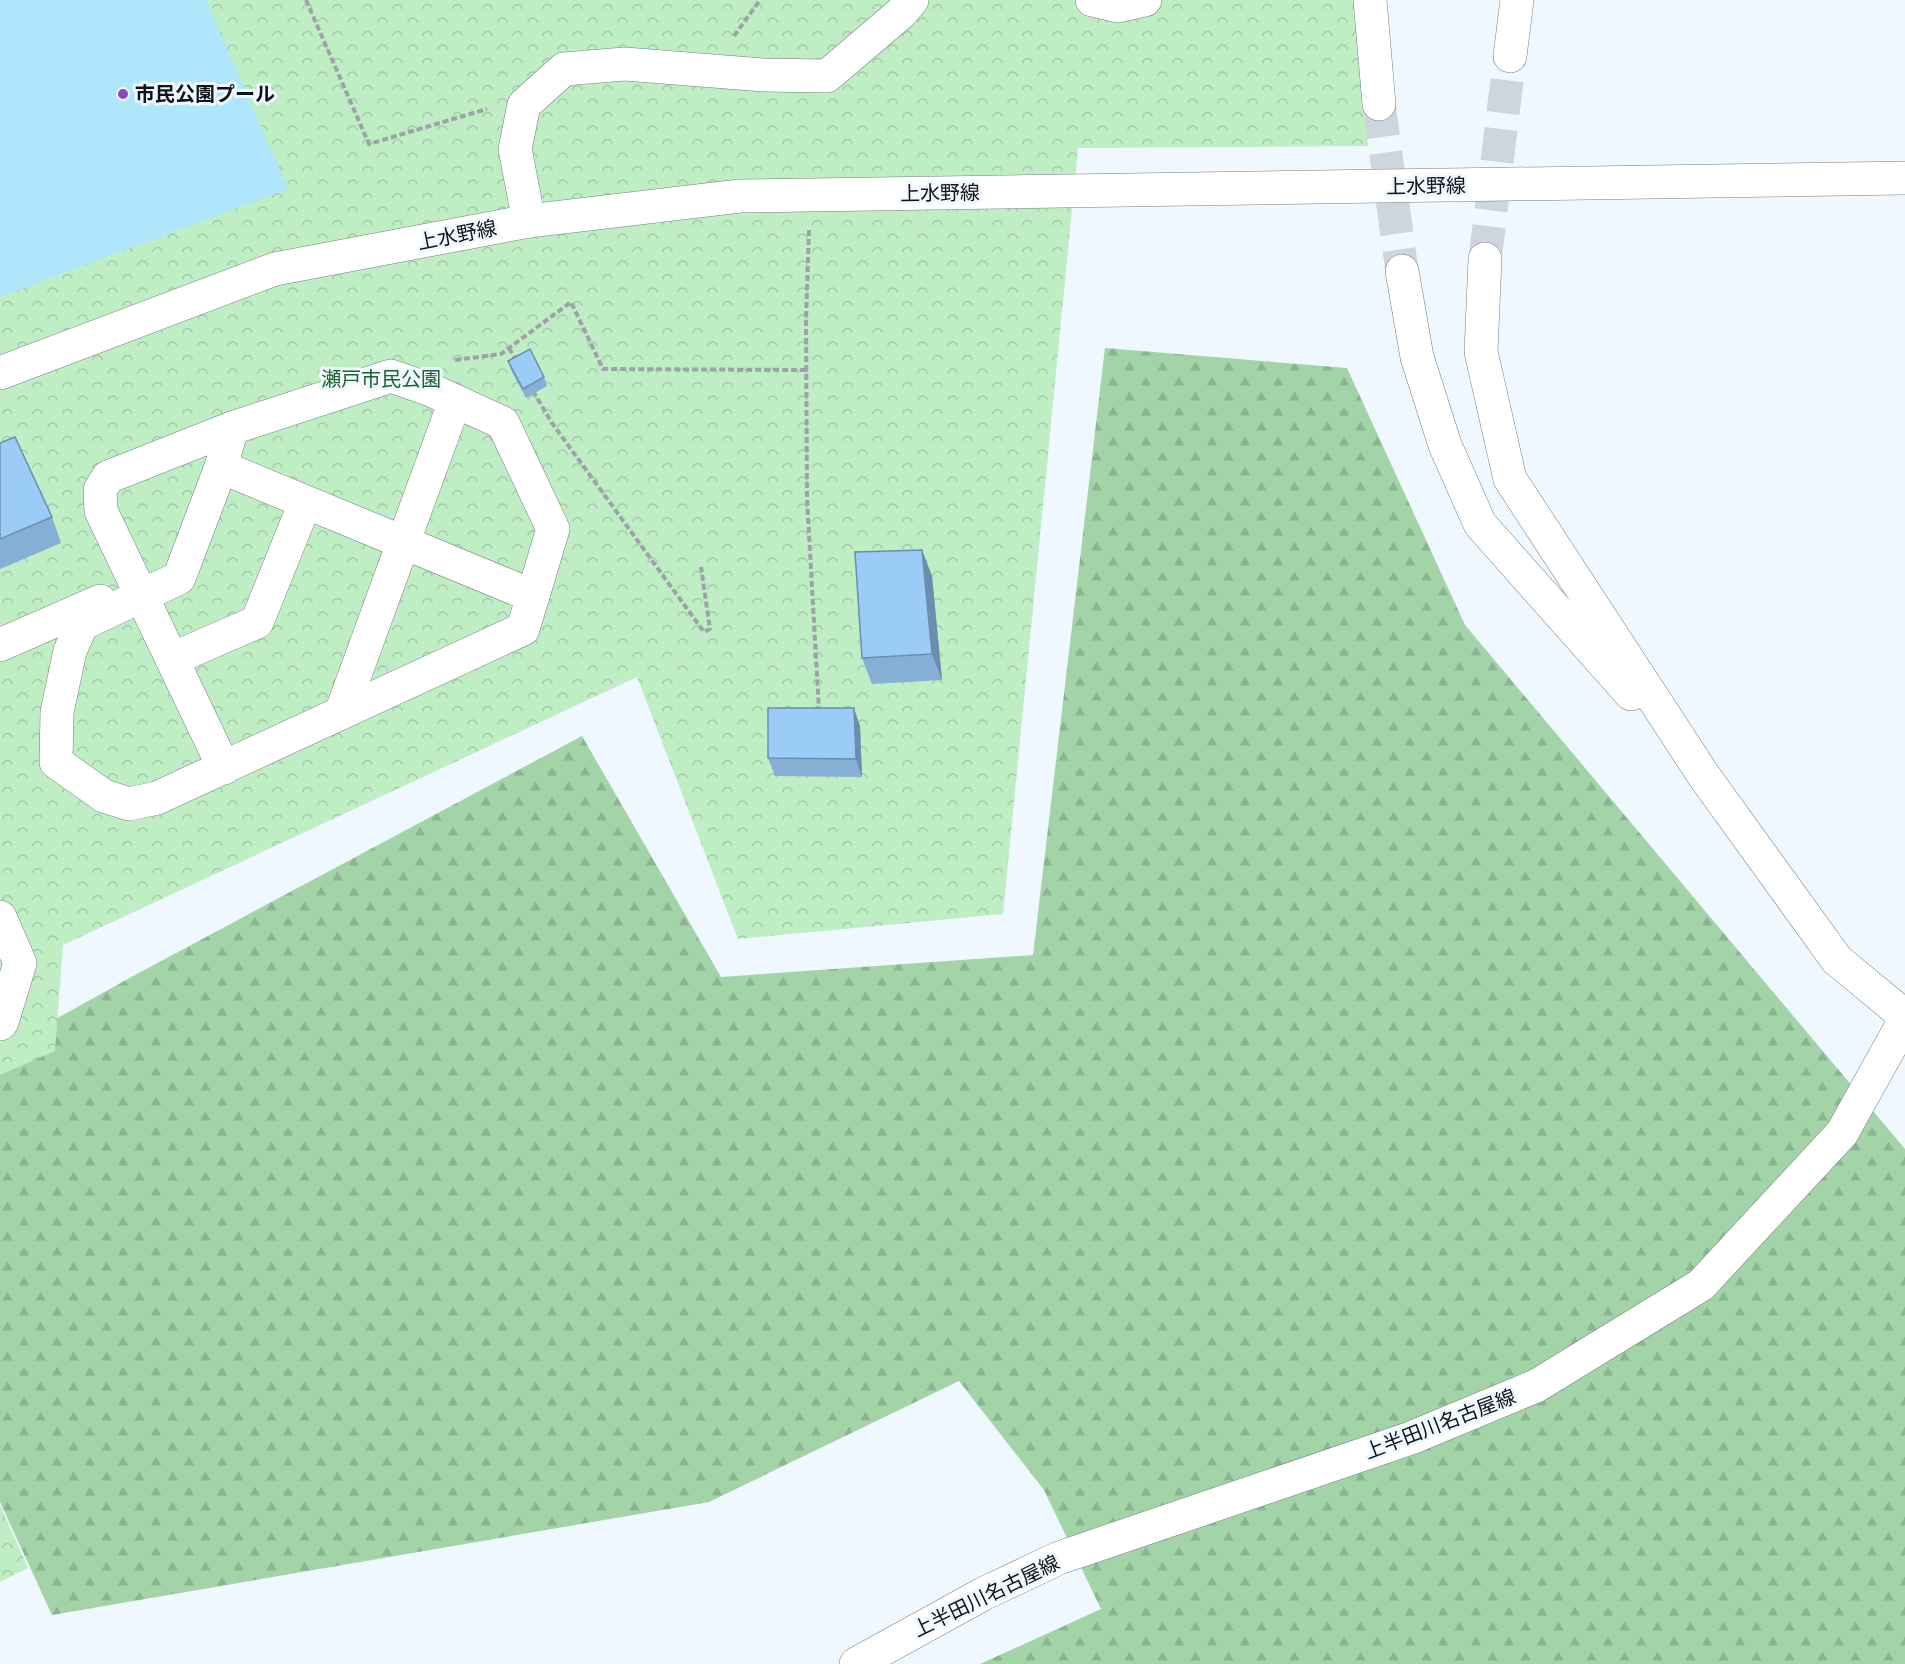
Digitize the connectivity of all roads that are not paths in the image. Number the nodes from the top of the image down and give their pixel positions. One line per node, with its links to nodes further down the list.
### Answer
1 (912, 0): 9 (street)
2 (1092, 0): 3 (street)
3 (1145, 0)
4 (1370, 0): 7 (street)
5 (1517, 0): 6 (street)
6 (1510, 56)
7 (1379, 104)
8 (1905, 178): 9 (street, 上水野線)
9 (529, 221): 12 (street, 上水野線)
10 (1485, 259): 24 (street)
11 (1402, 271): 24 (street)
12 (0, 373)
13 (443, 396): 14 (street); 17 (street); 19 (street)
14 (232, 428): 15 (street); 18 (street)
15 (220, 467): 16 (street); 18 (street)
16 (305, 503): 17 (street); 21 (street)
17 (405, 542): 19 (street); 22 (street)
18 (139, 590): 20 (street); 21 (street); 23 (street)
19 (533, 596): 22 (street)
20 (0, 645)
21 (172, 659): 23 (street)
22 (342, 712): 23 (street)
23 (224, 768)
24 (1704, 776): 26 (street)
25 (0, 917): 27 (street)
26 (1905, 1018): 28 (street, 上半田川名古屋線)
27 (0, 1024)
28 (856, 1664)

